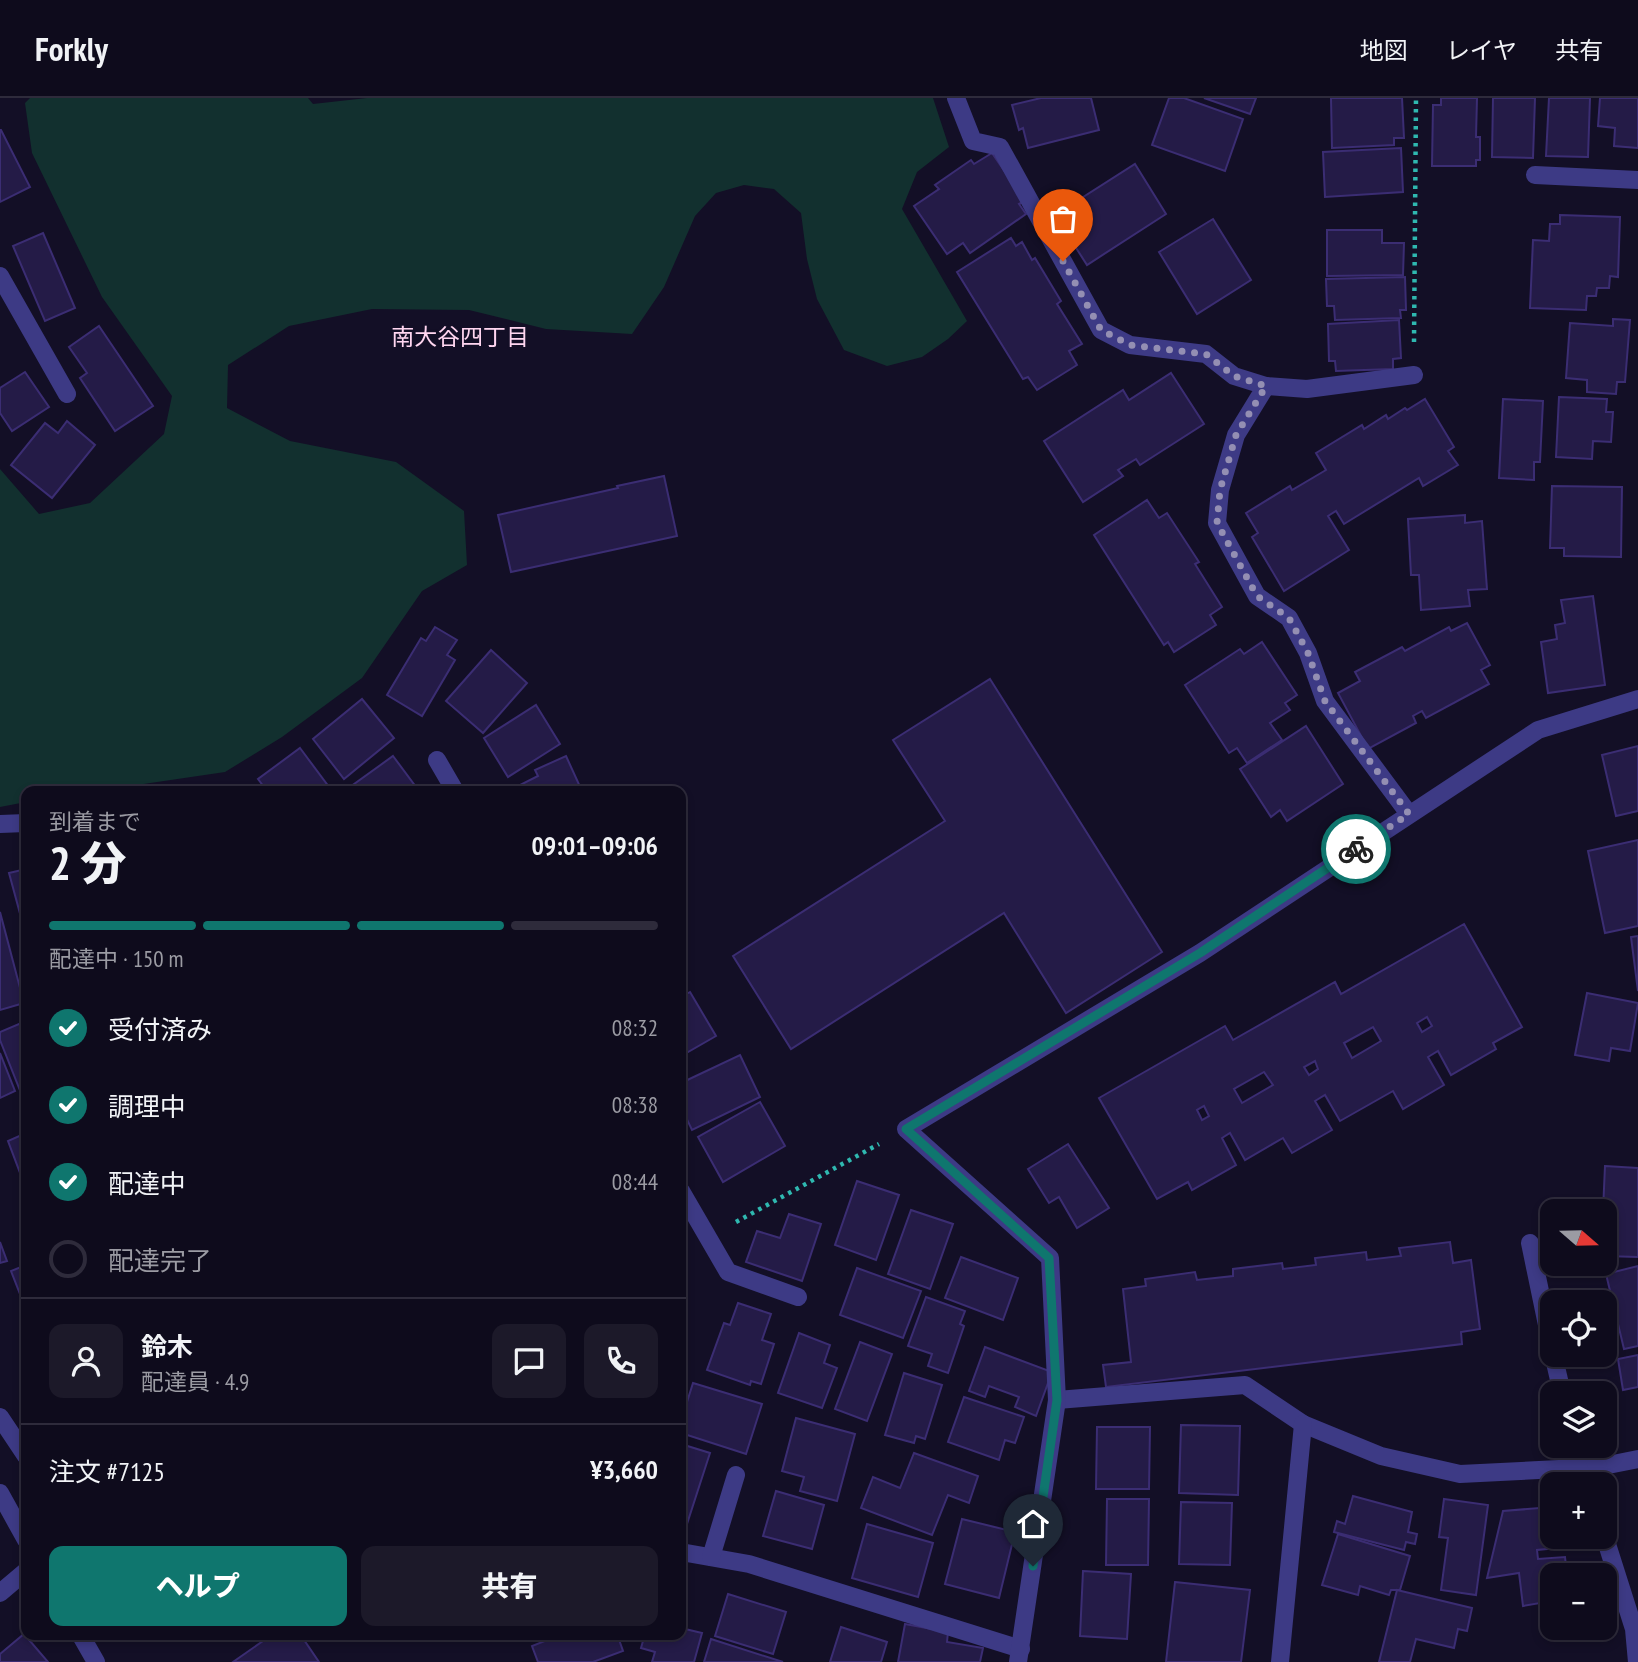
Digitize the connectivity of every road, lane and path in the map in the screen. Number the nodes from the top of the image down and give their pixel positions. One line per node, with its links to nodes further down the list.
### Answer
1 (956, 98): 7 (street)
2 (1416, 98): 6 (path)
3 (1535, 175): 4 (street)
4 (1638, 180)
5 (0, 276): 8 (street)
6 (1414, 375): 7 (street)
7 (1266, 386): 12 (street)
8 (67, 394)
9 (1638, 699): 12 (street)
10 (437, 760): 11 (street)
11 (452, 786)
12 (1409, 814): 15 (street)
13 (21, 823): 14 (street)
14 (0, 824)
15 (906, 1129): 17 (path); 21 (street)
16 (686, 1200): 17 (street)
17 (708, 1237): 20 (street)
18 (1530, 1243): 19 (street)
19 (1540, 1291)
20 (798, 1297)
21 (1057, 1400): 23 (street); 37 (street)
22 (0, 1417): 24 (street)
23 (1303, 1424): 28 (street); 39 (street)
24 (21, 1448)
25 (1638, 1460): 26 (street)
26 (1609, 1472)
27 (736, 1475): 33 (street)
28 (1540, 1475)
29 (0, 1493): 30 (street)
30 (21, 1531)
31 (1609, 1549): 40 (street)
32 (686, 1553): 33 (street)
33 (711, 1557): 37 (street)
34 (21, 1574): 35 (street)
35 (0, 1593)
36 (83, 1640): 38 (street)
37 (1020, 1655)
38 (96, 1662)
39 (1280, 1662)
40 (1637, 1662)

